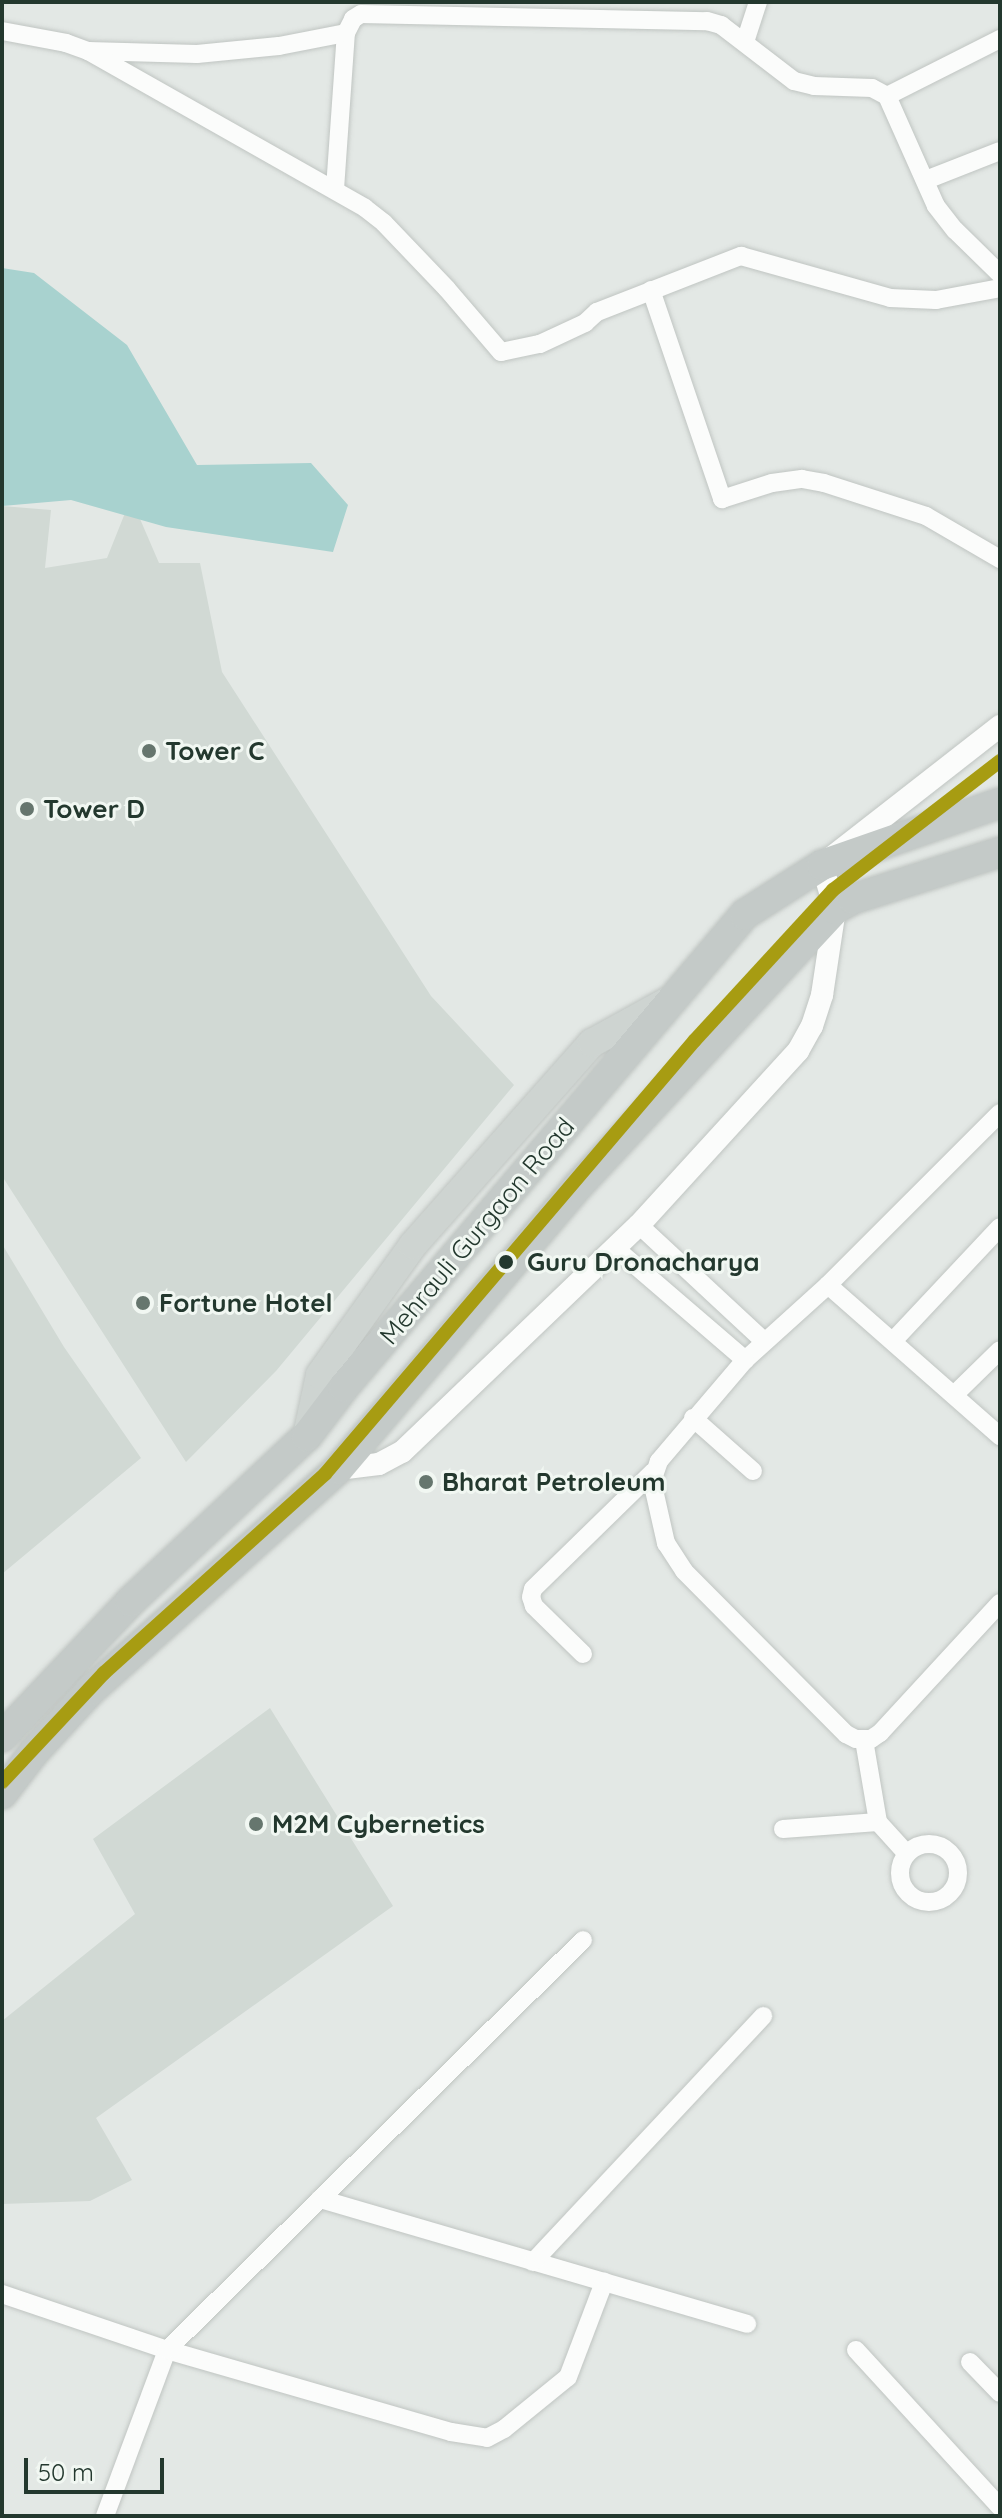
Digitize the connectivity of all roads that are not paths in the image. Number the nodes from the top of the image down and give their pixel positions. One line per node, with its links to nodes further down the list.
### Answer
1 (758, 2): 7 (street)
2 (2, 31): 4 (street)
3 (346, 33): 7 (street); 8 (street); 12 (street)
4 (27, 35): 6 (street); 8 (street)
5 (1000, 39): 9 (street)
6 (2, 42)
7 (745, 42): 9 (street)
8 (88, 51): 12 (street)
9 (887, 96): 11 (street)
10 (1000, 151): 11 (street)
11 (926, 180): 13 (street)
12 (335, 189): 15 (street)
13 (1000, 274)
14 (1000, 288): 15 (street)
15 (651, 290): 16 (street)
16 (1000, 559)
17 (996, 736): 20 (street)
18 (1000, 803): 20 (highway, Mehrauli Gurgaon Road)
19 (1000, 852): 21 (highway, Mehrauli Gurgaon Road)
20 (822, 865): 21 (street); 39 (highway, Mehrauli Gurgaon Road)
21 (835, 909): 23 (street); 34 (highway, Mehrauli Gurgaon Road)
22 (1000, 1113): 26 (street)
23 (639, 1225): 25 (street); 27 (street)
24 (1000, 1227): 28 (street)
25 (615, 1248): 30 (street); 34 (street)
26 (828, 1285): 27 (street); 28 (street)
27 (764, 1341): 30 (street)
28 (893, 1341): 31 (street)
29 (1000, 1350): 31 (street)
30 (745, 1360): 32 (street)
31 (954, 1395): 33 (street)
32 (693, 1418): 35 (street); 36 (street)
33 (1000, 1436)
34 (338, 1469): 41 (highway, Mehrauli Gurgaon Road)
35 (753, 1471)
36 (653, 1472): 38 (street); 40 (street)
37 (999, 1606): 40 (street)
38 (583, 1654)
39 (2, 1737)
40 (864, 1740): 42 (street)
41 (2, 1794)
42 (878, 1822): 43 (street); 44 (street)
43 (783, 1829)
44 (907, 1854)
45 (583, 1940): 47 (street)
46 (763, 2016): 48 (street)
47 (320, 2199): 48 (street); 52 (street)
48 (533, 2262): 49 (street)
49 (604, 2282): 51 (street); 52 (street)
50 (2, 2294): 52 (street)
51 (747, 2324)
52 (167, 2350): 57 (street)
53 (856, 2350): 56 (street)
54 (970, 2362): 55 (street)
55 (1000, 2393)
56 (1000, 2507)
57 (105, 2516)

